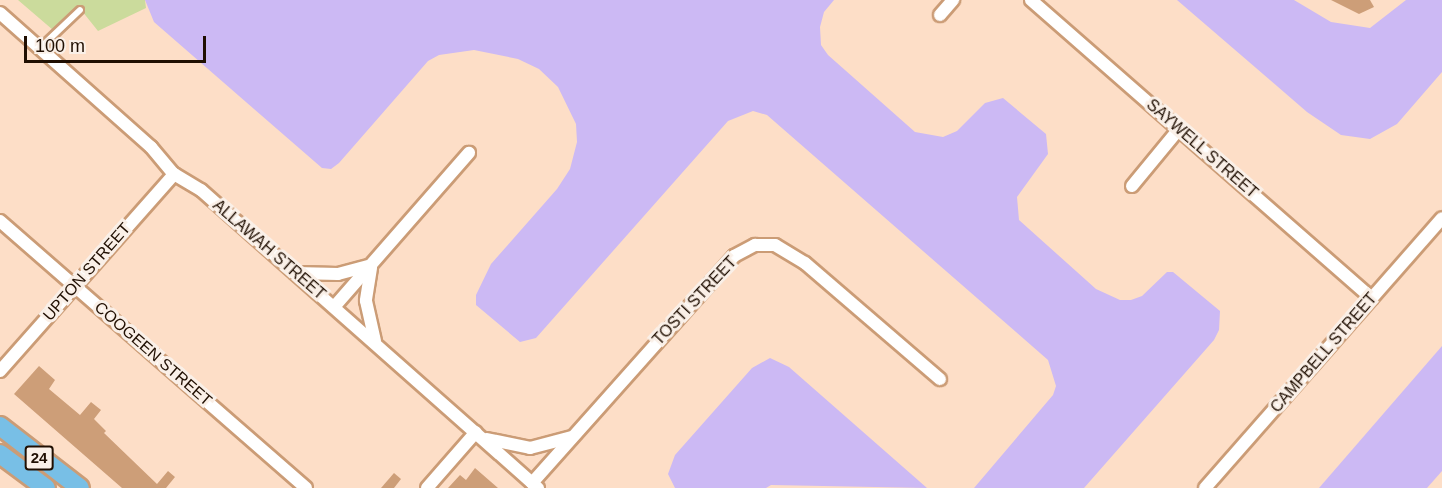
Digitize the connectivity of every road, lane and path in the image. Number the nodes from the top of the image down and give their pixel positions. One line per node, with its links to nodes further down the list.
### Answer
1 (953, 0): 5 (street)
2 (1031, 0): 7 (street, SAYWELL STREET)
3 (80, 10): 6 (lane)
4 (0, 13): 6 (street, ALLAWAH STREET)
5 (940, 15)
6 (40, 48): 9 (street, ALLAWAH STREET)
7 (1179, 129): 10 (street); 16 (street, SAYWELL STREET)
8 (470, 153): 13 (street)
9 (174, 174): 14 (street, ALLAWAH STREET); 15 (street, UPTON STREET)
10 (1132, 186)
11 (1442, 218): 16 (street, CAMPBELL STREET)
12 (0, 221): 15 (street, COOGEEN STREET)
13 (374, 261): 14 (street); 17 (street); 18 (street)
14 (295, 273): 17 (street, ALLAWAH STREET)
15 (75, 286): 19 (street, UPTON STREET); 28 (street, COOGEEN STREET)
16 (1372, 298): 30 (street, CAMPBELL STREET)
17 (334, 307): 18 (street, ALLAWAH STREET)
18 (377, 345): 22 (street, ALLAWAH STREET)
19 (0, 371)
20 (940, 379): 23 (street, TOSTI STREET)
21 (0, 426): 27 (main road, 24)
22 (478, 434): 23 (street); 25 (street, ALLAWAH STREET); 29 (street)
23 (573, 436): 25 (street, TOSTI STREET)
24 (0, 454): 26 (main road, 24)
25 (535, 485)
26 (46, 488)
27 (80, 488)
28 (306, 488)
29 (427, 488)
30 (1205, 488)

